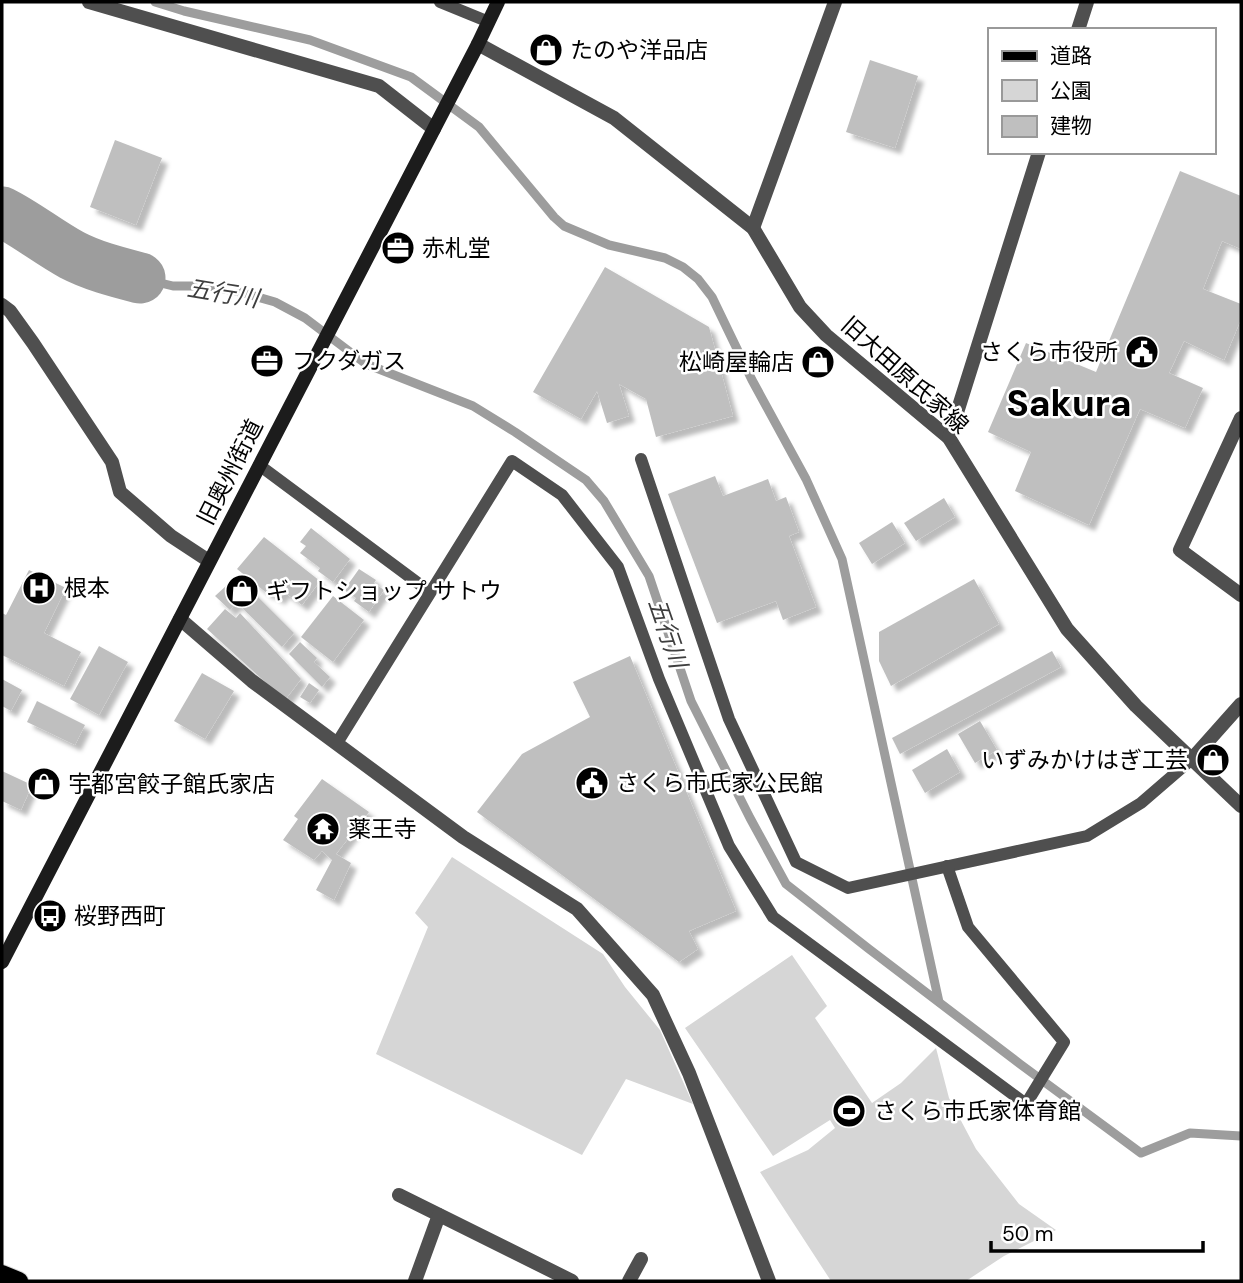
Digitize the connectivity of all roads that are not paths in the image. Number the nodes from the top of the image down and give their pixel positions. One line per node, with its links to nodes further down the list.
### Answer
1 (89, 2): 9 (street)
2 (440, 2): 6 (lane)
3 (498, 2): 6 (street, 旧奥州街道)
4 (835, 2): 11 (street)
5 (1087, 2): 7 (street)
6 (489, 22): 8 (street, 旧奥州街道)
7 (1079, 28)
8 (478, 44): 9 (street, 旧奥州街道); 11 (street, 旧大田原氏家線)
9 (434, 130): 16 (street, 旧奥州街道)
10 (1038, 154): 14 (street)
11 (753, 228): 14 (street, 旧大田原氏家線)
12 (2, 304): 17 (street)
13 (1241, 418): 19 (street)
14 (949, 438): 23 (street, 旧大田原氏家線)
15 (641, 459): 25 (lane)
16 (259, 465): 17 (street, 旧奥州街道); 18 (lane)
17 (209, 561): 20 (street, 旧奥州街道)
18 (430, 592): 22 (lane); 25 (lane)
19 (1241, 595)
20 (180, 619): 22 (street); 26 (street, 旧奥州街道)
21 (1241, 704): 23 (street)
22 (337, 743): 35 (street)
23 (1192, 759): 24 (street, 旧大田原氏家線); 25 (lane)
24 (1241, 806)
25 (947, 866)
26 (2, 962)
27 (399, 1195): 28 (street)
28 (439, 1214): 32 (street); 33 (street)
29 (641, 1259): 34 (street)
30 (2, 1274): 31 (main road)
31 (19, 1281)
32 (415, 1281)
33 (572, 1281)
34 (629, 1281)
35 (769, 1281)

